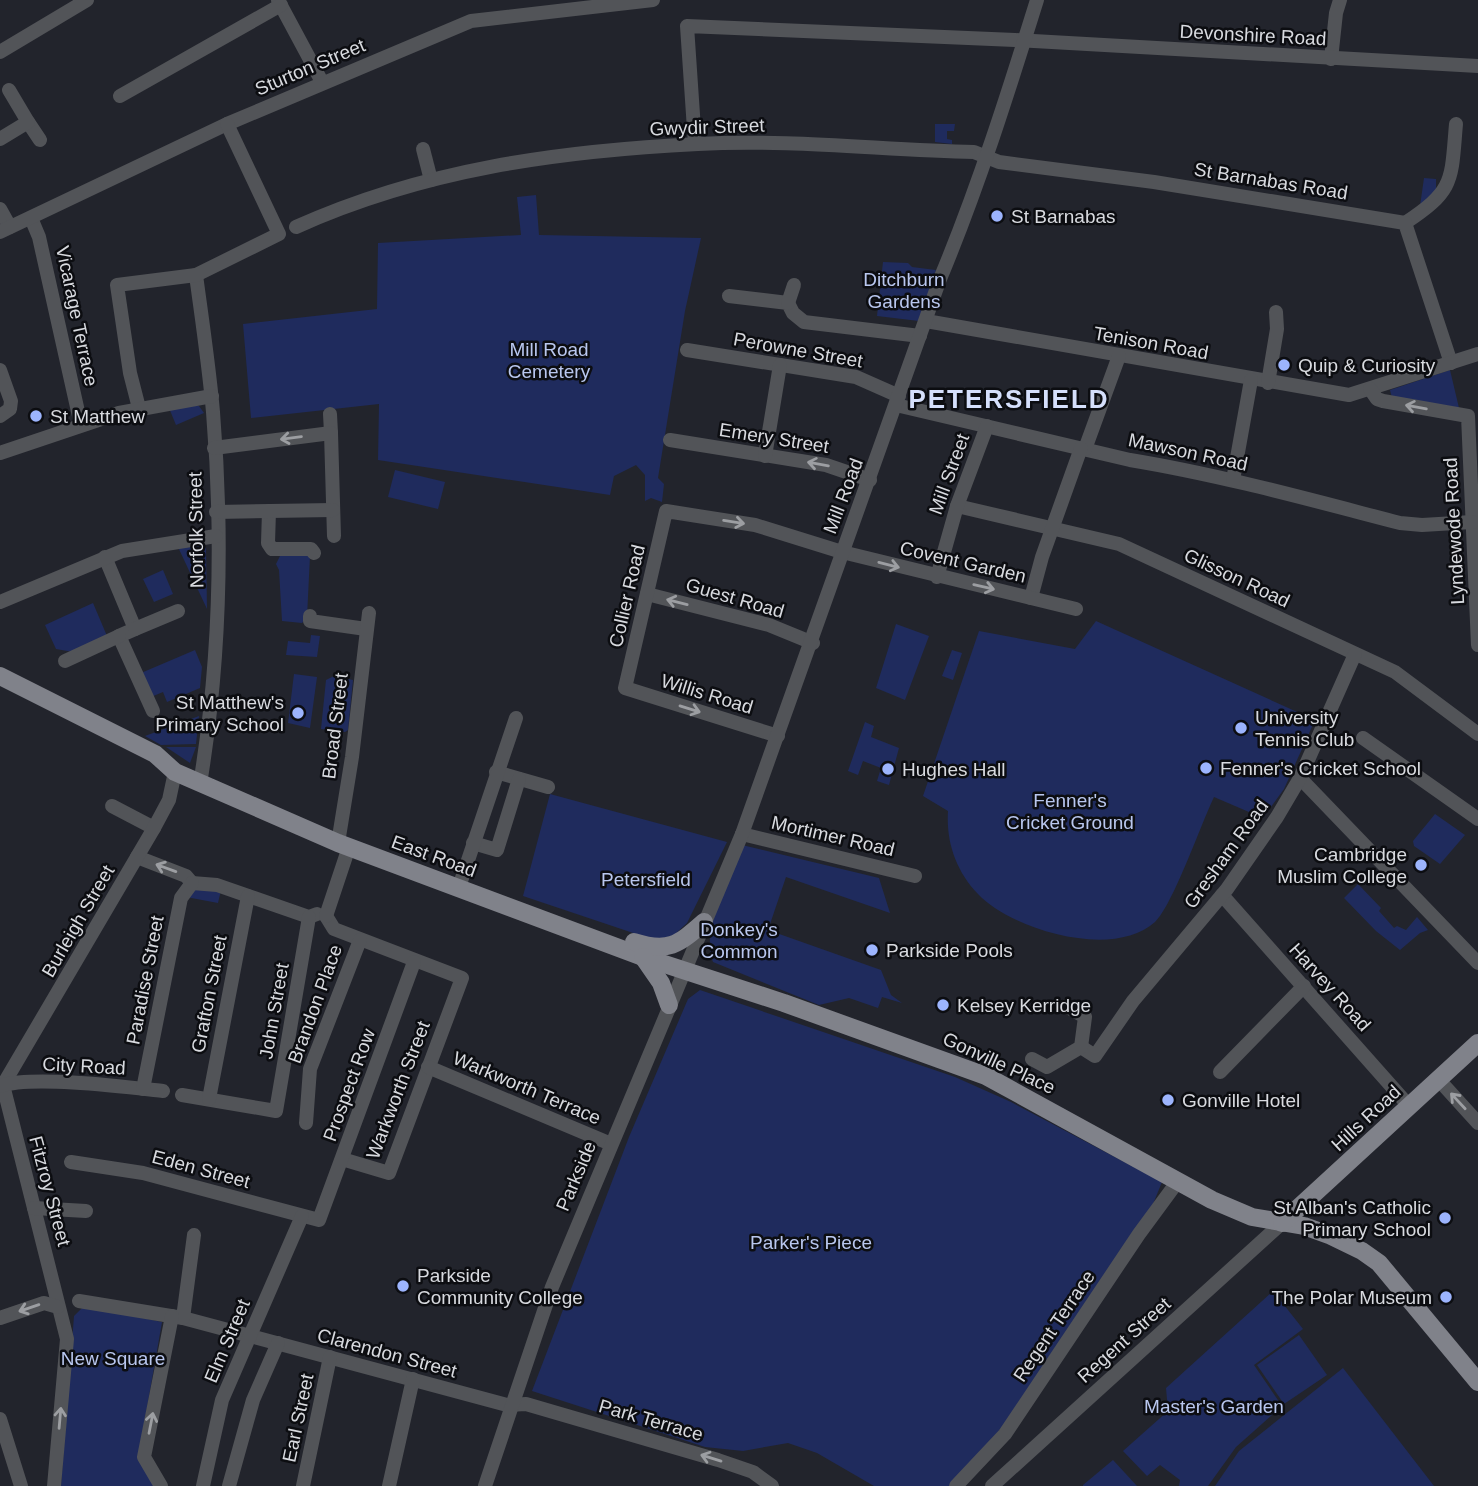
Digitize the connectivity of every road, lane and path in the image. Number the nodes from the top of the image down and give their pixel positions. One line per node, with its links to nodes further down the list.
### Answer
1 (87, 0): 8 (street)
2 (653, 0): 6 (street, Sturton Street)
3 (1340, 0): 9 (street)
4 (279, 2): 11 (street); 13 (street)
5 (1036, 3): 7 (street, Mill Road)
6 (542, 7): 11 (street, Sturton Street)
7 (1023, 38): 9 (street, Devonshire Road); 19 (street, Devonshire Road); 21 (street, Mill Road)
8 (0, 52)
9 (1331, 59): 10 (street, Devonshire Road)
10 (1478, 66)
11 (322, 82): 15 (street, Sturton Street)
12 (9, 90): 14 (street)
13 (120, 96)
14 (29, 122): 17 (street); 18 (street)
15 (227, 124): 24 (street, Sturton Street); 28 (street)
16 (1456, 124): 25 (street)
17 (0, 139)
18 (40, 140)
19 (695, 144): 21 (street, Gwydir Street); 22 (street, Gwydir Street)
20 (423, 149): 22 (street)
21 (987, 156): 25 (street, St Barnabas Road); 33 (street, Mill Road)
22 (432, 180): 26 (street, Gwydir Street)
23 (0, 209): 27 (street)
24 (31, 218): 27 (street, Sturton Street); 49 (street, Vicarage Terrace)
25 (1405, 223): 38 (street)
26 (296, 227)
27 (5, 229)
28 (196, 275): 44 (street, Norfolk Street); 46 (street)
29 (794, 285): 31 (street)
30 (729, 296): 31 (street)
31 (788, 303): 34 (street)
32 (1276, 312): 42 (street)
33 (926, 321): 34 (street, Mill Road); 37 (street, Tenison Road)
34 (920, 336): 45 (street, Mill Road)
35 (687, 350): 39 (street, Perowne Street)
36 (1478, 354): 38 (street, Tenison Road)
37 (1119, 356): 41 (street, Tenison Road); 54 (street)
38 (1451, 363): 43 (street, Tenison Road)
39 (780, 365): 45 (street, Perowne Street); 56 (street)
40 (0, 370): 47 (street)
41 (1251, 380): 42 (street, Tenison Road); 58 (street)
42 (1268, 383): 43 (street, Tenison Road)
43 (1370, 389): 64 (street, Lyndewode Road, one-way to 43)
44 (212, 396): 46 (street); 53 (street, Norfolk Street)
45 (898, 400): 50 (street, Mawson Road); 57 (street, Mill Road)
46 (139, 408): 49 (street)
47 (5, 412)
48 (330, 414): 51 (street)
49 (81, 425): 55 (street)
50 (987, 426): 54 (street, Mawson Road); 59 (street, Mill Street)
51 (331, 433): 53 (street, one-way to 53); 60 (street)
52 (670, 440): 56 (street, Emery Street)
53 (214, 448): 63 (street, Norfolk Street)
54 (1083, 449): 58 (street, Mawson Road); 65 (street)
55 (0, 453)
56 (765, 456): 57 (street, Emery Street, one-way to 56)
57 (870, 480): 68 (street, Mill Road)
58 (1233, 481): 64 (street, Mawson Road)
59 (957, 506): 65 (street, Glisson Road); 71 (street, Mill Street)
60 (333, 510): 61 (street); 67 (street)
61 (269, 511): 63 (street); 69 (street)
62 (666, 511): 68 (street, Covent Garden, one-way to 68); 73 (street, Collier Road)
63 (216, 512): 66 (street, Norfolk Street)
64 (1472, 522): 72 (street, Lyndewode Road)
65 (1051, 529): 74 (street); 85 (street, Glisson Road)
66 (216, 536): 70 (street); 99 (street, Norfolk Street)
67 (334, 536)
68 (842, 552): 71 (street, Covent Garden, one-way to 71); 83 (street, Mill Road)
69 (314, 553)
70 (105, 557): 75 (street); 80 (street)
71 (937, 577): 74 (street, Covent Garden, one-way to 74)
72 (1477, 586): 84 (street, Lyndewode Road)
73 (647, 594): 83 (street, Guest Road, one-way to 73); 89 (street, Collier Road)
74 (1031, 598): 76 (street, Covent Garden)
75 (0, 602)
76 (1076, 609)
77 (178, 611): 80 (street)
78 (369, 613): 81 (street, Broad Street)
79 (310, 616): 81 (street)
80 (135, 629): 82 (street)
81 (366, 629): 106 (street, Broad Street)
82 (119, 636): 86 (street); 90 (street)
83 (813, 643): 93 (street, Mill Road)
84 (1478, 645)
85 (1355, 654): 92 (street, Glisson Road); 98 (street, Gresham Road)
86 (65, 661)
87 (0, 676): 95 (main road, East Road)
88 (0, 687): 95 (main road, East Road)
89 (625, 688): 93 (street, Willis Road, one-way to 93)
90 (153, 711)
91 (516, 718): 96 (street)
92 (1478, 734)
93 (778, 736): 104 (street, Mill Road)
94 (1363, 738): 102 (street)
95 (174, 772): 99 (main road, East Road); 103 (street, Burleigh Street)
96 (496, 772): 97 (street); 105 (street)
97 (519, 779): 100 (street); 105 (street)
98 (1300, 779): 111 (street, Gresham Road); 120 (street)
99 (200, 784): 106 (main road, East Road)
100 (548, 787)
101 (112, 806): 103 (street)
102 (1478, 819)
103 (154, 828): 107 (street, Burleigh Street)
104 (742, 834): 108 (street, Mortimer Road); 114 (street, Mill Road)
105 (473, 842): 110 (street)
106 (343, 845): 110 (main road, East Road); 113 (street, Broad Street)
107 (137, 858): 109 (street, one-way to 107); 131 (street, Burleigh Street)
108 (915, 876)
109 (192, 883): 112 (street); 132 (street, Paradise Street)
110 (458, 887): 116 (main road, East Road)
111 (1222, 895): 122 (street, Harvey Road); 126 (street, Gresham Road)
112 (248, 896): 115 (street); 135 (street, Grafton Street)
113 (326, 916): 115 (street); 117 (street)
114 (704, 922): 116 (main road); 121 (street, Mill Road)
115 (309, 923): 135 (street, John Street)
116 (573, 929): 118 (main road, East Road)
117 (360, 940): 119 (street); 137 (street, Brandon Place)
118 (643, 957): 121 (main road, East Road); 123 (main road)
119 (414, 962): 128 (street, Warkworth Street); 140 (street, Prospect Row)
120 (1478, 963)
121 (685, 970): 123 (street, Parkside); 142 (main road, Gonville Place)
122 (1304, 986): 129 (street); 136 (street, Harvey Road)
123 (669, 1005): 139 (street, Parkside)
124 (1066, 1006): 126 (street)
125 (1478, 1044): 130 (main road, Hills Road)
126 (1081, 1047): 127 (street)
127 (1032, 1059)
128 (428, 1067): 139 (street, Warkworth Terrace); 140 (street, Warkworth Street)
129 (1220, 1072)
130 (1439, 1080): 136 (main road, Hills Road); 138 (street, one-way to 130)
131 (2, 1086): 132 (street, City Road); 143 (street, Fitzroy Street)
132 (143, 1089): 133 (street, City Road)
133 (163, 1091)
134 (182, 1095): 135 (street)
135 (209, 1099)
136 (1409, 1106): 147 (main road, Hills Road)
137 (306, 1123)
138 (1478, 1123)
139 (611, 1144): 158 (street, Parkside)
140 (342, 1159): 146 (street, Prospect Row)
141 (71, 1162): 145 (street, Eden Street)
142 (1178, 1181): 147 (main road, Gonville Place); 169 (street, Regent Terrace)
143 (34, 1208): 144 (street); 150 (street, Fitzroy Street)
144 (86, 1211)
145 (302, 1216): 146 (street, Eden Street); 153 (street, Elm Street)
146 (319, 1220)
147 (1282, 1223): 157 (main road, Gonville Place); 170 (street, Regent Street)
148 (194, 1235): 151 (street)
149 (79, 1301): 151 (street)
150 (58, 1307): 152 (street, one-way to 152); 161 (street, one-way to 150)
151 (177, 1317): 153 (street, Clarendon Street); 162 (street, one-way to 151)
152 (0, 1318)
153 (250, 1334): 154 (street, Clarendon Street); 163 (street, Elm Street)
154 (278, 1343): 155 (street, Clarendon Street); 164 (street)
155 (330, 1357): 156 (street, Clarendon Street); 165 (street, Earl Street)
156 (413, 1379): 158 (street, Clarendon Street); 166 (street)
157 (1478, 1382)
158 (515, 1402): 167 (street, Parkside); 168 (street, Park Terrace, one-way to 158)
159 (0, 1419): 160 (street)
160 (21, 1486)
161 (54, 1486)
162 (161, 1486)
163 (202, 1486)
164 (229, 1486)
165 (303, 1486)
166 (389, 1486)
167 (485, 1486)
168 (772, 1486)
169 (956, 1486)
170 (992, 1486)

